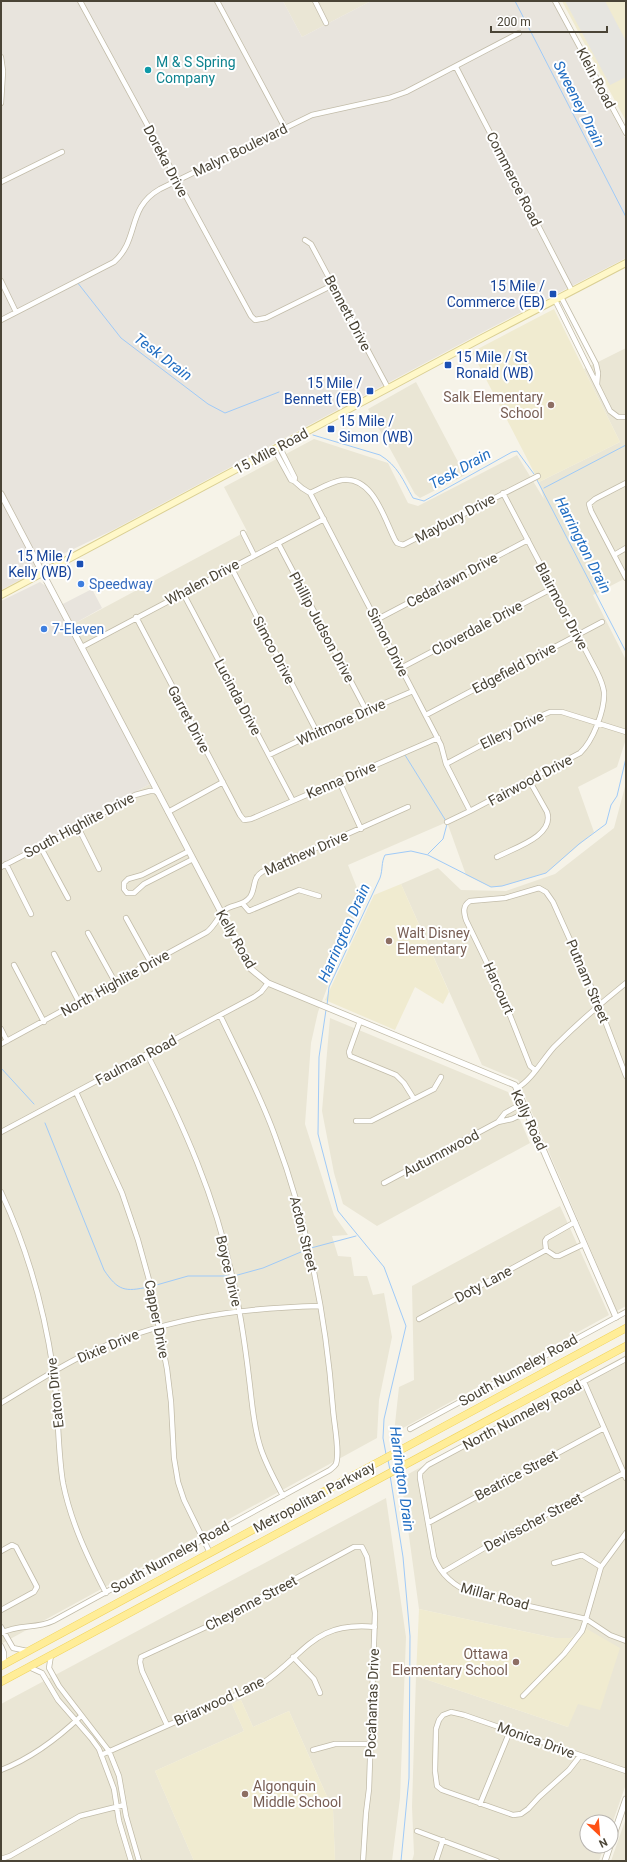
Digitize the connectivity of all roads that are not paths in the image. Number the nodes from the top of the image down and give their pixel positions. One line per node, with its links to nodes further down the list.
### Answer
1 (80, 1): 13 (street, Doreka Drive)
2 (217, 1): 10 (street)
3 (315, 1): 5 (street)
4 (556, 1): 11 (street, Klein Road)
5 (326, 23)
6 (519, 33): 8 (street, Malyn Boulevard)
7 (1, 57): 9 (street)
8 (456, 67): 10 (street, Malyn Boulevard); 19 (street, Commerce Road)
9 (1, 103)
10 (285, 128): 13 (street, Malyn Boulevard)
11 (626, 133)
12 (62, 152): 14 (street)
13 (177, 180): 18 (street, Doreka Drive); 22 (street, Malyn Boulevard)
14 (1, 182)
15 (305, 240): 18 (street, Bennett Drive)
16 (626, 263): 19 (main road, 15 Mile Road)
17 (1, 281): 22 (street)
18 (333, 285): 25 (street, Bennett Drive)
19 (572, 291): 20 (main road, 15 Mile Road)
20 (561, 297): 21 (main road, 15 Mile Road); 24 (street)
21 (555, 300): 24 (street); 25 (main road, 15 Mile Road)
22 (16, 312): 23 (street, Malyn Boulevard)
23 (1, 320)
24 (597, 386): 26 (street)
25 (388, 388): 27 (main road, 15 Mile Road)
26 (626, 417)
27 (276, 447): 30 (street, Simon Drive); 41 (main road, 15 Mile Road)
28 (538, 476): 31 (street, Maybury Drive)
29 (626, 483): 39 (street)
30 (310, 493): 31 (street, Maybury Drive); 33 (street, Simon Drive)
31 (504, 493): 35 (street, Blairmoor Drive)
32 (1, 494): 41 (street, Kelly Road)
33 (324, 519): 36 (street, Whalen Drive); 47 (street, Simon Drive)
34 (243, 533): 38 (street)
35 (528, 540): 43 (street, Blairmoor Drive); 47 (street, Cedarlawn Drive)
36 (278, 543): 38 (street, Whalen Drive); 53 (street, Phillip Judson Drive)
37 (626, 548): 39 (street)
38 (254, 555): 40 (street, Whalen Drive)
39 (614, 555): 42 (street)
40 (230, 567): 44 (street, Whalen Drive); 56 (street, Simco Drive)
41 (43, 573): 45 (main road, 15 Mile Road); 50 (street, Kelly Road)
42 (626, 578)
43 (553, 588): 49 (street, Blairmoor Drive); 51 (street, Cloverdale Drive)
44 (183, 593): 46 (street, Whalen Drive); 59 (street, Lucinda Drive)
45 (1, 594)
46 (136, 617): 50 (street, Whalen Drive); 63 (street, Garret Drive)
47 (376, 620): 51 (street, Simon Drive)
48 (602, 622): 49 (street, Edgefield Drive)
49 (579, 634): 54 (street, Edgefield Drive); 55 (street, Blairmoor Drive)
50 (82, 647): 64 (street, Kelly Road)
51 (401, 668): 52 (street, Simon Drive)
52 (413, 691): 53 (street, Whitmore Drive); 54 (street, Simon Drive)
53 (366, 710): 56 (street, Whitmore Drive)
54 (426, 715): 58 (street, Simon Drive)
55 (598, 722): 57 (street, Ellery Drive); 60 (street, Ellery Drive); 62 (street, Fairwood Drive)
56 (317, 732): 59 (street, Whitmore Drive)
57 (626, 732)
58 (438, 738): 60 (street, Simon Drive); 61 (street, Kenna Drive)
59 (269, 755): 65 (street, Lucinda Drive)
60 (446, 764): 67 (street, Simon Drive)
61 (339, 780): 65 (street, Kenna Drive); 72 (street)
62 (530, 780): 67 (street, Fairwood Drive); 75 (street)
63 (223, 782): 68 (street); 69 (street, Garret Drive)
64 (159, 794): 68 (street, Kelly Road); 71 (street, South Highlite Drive)
65 (293, 801): 69 (street, Kenna Drive)
66 (408, 807): 72 (street, Matthew Drive)
67 (470, 811): 70 (street, Fairwood Drive)
68 (168, 812): 74 (street, Kelly Road)
69 (244, 820)
70 (447, 822)
71 (78, 827): 73 (street, South Highlite Drive); 79 (street)
72 (361, 829): 82 (street, Matthew Drive)
73 (40, 846): 77 (street, South Highlite Drive); 81 (street)
74 (189, 851): 76 (street, Kelly Road); 76 (street)
75 (497, 857)
76 (193, 859): 85 (street, Kelly Road)
77 (6, 864): 78 (street, South Highlite Drive); 84 (street)
78 (1, 867)
79 (99, 869)
80 (319, 896): 82 (street)
81 (68, 898)
82 (243, 904): 85 (street)
83 (464, 907): 95 (street, Putnam Street); 103 (street, Harcourt)
84 (31, 914)
85 (221, 914): 89 (street, North Highlite Drive); 92 (street, Kelly Road)
86 (126, 918): 89 (street)
87 (88, 933): 91 (street)
88 (54, 954): 94 (street)
89 (151, 963): 91 (street, North Highlite Drive)
90 (14, 965): 98 (street)
91 (115, 982): 94 (street, North Highlite Drive)
92 (268, 982): 96 (street, Faulman Road); 97 (street, Kelly Road)
93 (626, 983): 95 (street)
94 (79, 1002): 98 (street, North Highlite Drive)
95 (598, 1004): 103 (street); 104 (street, Putnam Street)
96 (220, 1015): 102 (street, Faulman Road); 119 (street, Acton Street)
97 (360, 1021): 106 (street, Kelly Road); 108 (street)
98 (44, 1022): 100 (street, North Highlite Drive)
99 (1, 1029): 100 (street)
100 (7, 1041): 101 (street, North Highlite Drive)
101 (1, 1044)
102 (147, 1054): 107 (street, Faulman Road); 120 (street, Boyce Drive)
103 (534, 1070): 106 (street)
104 (626, 1076)
105 (442, 1077): 108 (street)
106 (517, 1088): 109 (street, Kelly Road)
107 (76, 1092): 113 (street, Faulman Road); 124 (street, Capper Drive)
108 (414, 1099): 111 (street)
109 (524, 1104): 110 (street, Kelly Road); 112 (street, Autumnwood)
110 (527, 1112): 112 (street, Autumnwood); 116 (street, Kelly Road)
111 (356, 1121)
112 (498, 1122): 114 (street, Autumnwood)
113 (1, 1132)
114 (384, 1183)
115 (1, 1192): 128 (street, Eaton Drive)
116 (575, 1222): 117 (street, Kelly Road); 118 (street)
117 (584, 1244): 118 (street); 122 (street, Kelly Road)
118 (546, 1250): 123 (street, Doty Lane)
119 (320, 1306): 120 (street, Dixie Drive); 133 (street, Acton Street)
120 (239, 1310): 124 (street, Dixie Drive); 136 (street, Boyce Drive)
121 (626, 1312): 122 (street, South Nunneley Road)
122 (616, 1317): 132 (street, South Nunneley Road)
123 (419, 1318)
124 (159, 1326): 128 (street, Dixie Drive); 141 (street, Capper Drive)
125 (626, 1328): 137 (main road, Metropolitan Parkway)
126 (626, 1346): 140 (main road, Metropolitan Parkway)
127 (626, 1359): 129 (street, North Nunneley Road)
128 (54, 1370): 130 (street, Dixie Drive); 148 (street, Eaton Drive)
129 (584, 1382): 131 (street); 134 (street, North Nunneley Road)
130 (1, 1403)
131 (604, 1428): 135 (street); 138 (street, Beatrice Street)
132 (410, 1429)
133 (334, 1466): 136 (street, South Nunneley Road)
134 (420, 1472): 138 (street, Millar Road)
135 (625, 1476): 147 (street, Devisscher Street)
136 (283, 1496): 141 (street, South Nunneley Road)
137 (273, 1519): 140 (main road); 144 (main road, Metropolitan Parkway)
138 (428, 1523): 147 (street, Millar Road)
139 (626, 1533): 146 (street)
140 (276, 1534): 156 (main road, Metropolitan Parkway)
141 (203, 1540): 144 (street, Capper Drive); 148 (street, South Nunneley Road)
142 (361, 1547): 151 (street, Pocahantas Drive); 165 (street, Cheyenne Street)
143 (1, 1551): 149 (street)
144 (210, 1553): 155 (main road, Metropolitan Parkway)
145 (554, 1563): 146 (street)
146 (601, 1567): 150 (street)
147 (443, 1572): 150 (street, Millar Road)
148 (106, 1593): 152 (street, South Nunneley Road)
149 (1, 1610)
150 (586, 1619): 153 (street, Millar Road); 162 (street)
151 (375, 1627): 157 (street, Briarwood Lane); 167 (street, Pocahantas Drive)
152 (2, 1631): 155 (street)
153 (626, 1641)
154 (1, 1646): 158 (street)
155 (28, 1651): 158 (main road, Metropolitan Parkway)
156 (51, 1655): 159 (main road, Metropolitan Parkway); 163 (street)
157 (293, 1657): 161 (street); 165 (street, Briarwood Lane)
158 (3, 1665)
159 (29, 1667): 160 (main road, Metropolitan Parkway); 164 (street)
160 (1, 1682)
161 (320, 1693)
162 (523, 1696)
163 (81, 1716): 164 (street); 169 (street)
164 (75, 1721): 170 (street); 172 (street)
165 (167, 1725): 169 (street, Briarwood Lane)
166 (510, 1731): 171 (street, Monica Drive); 175 (street); 175 (street, Monica Drive)
167 (371, 1744): 168 (street); 187 (street, Pocahantas Drive)
168 (314, 1750)
169 (109, 1751): 170 (street, Briarwood Lane); 176 (street)
170 (102, 1755): 177 (street)
171 (580, 1756): 173 (street, Monica Drive); 175 (street)
172 (1, 1770)
173 (626, 1771)
174 (626, 1799): 178 (street)
175 (480, 1804)
176 (124, 1805): 177 (street); 179 (street)
177 (117, 1806): 181 (street); 184 (street)
178 (619, 1819)
179 (130, 1831): 181 (street); 183 (street)
180 (417, 1831): 182 (street)
181 (122, 1834): 185 (street)
182 (443, 1840): 188 (street); 189 (street)
183 (137, 1855): 185 (street); 186 (street)
184 (1, 1859)
185 (130, 1859)
186 (139, 1861)
187 (363, 1861)
188 (436, 1861)
189 (497, 1861)

